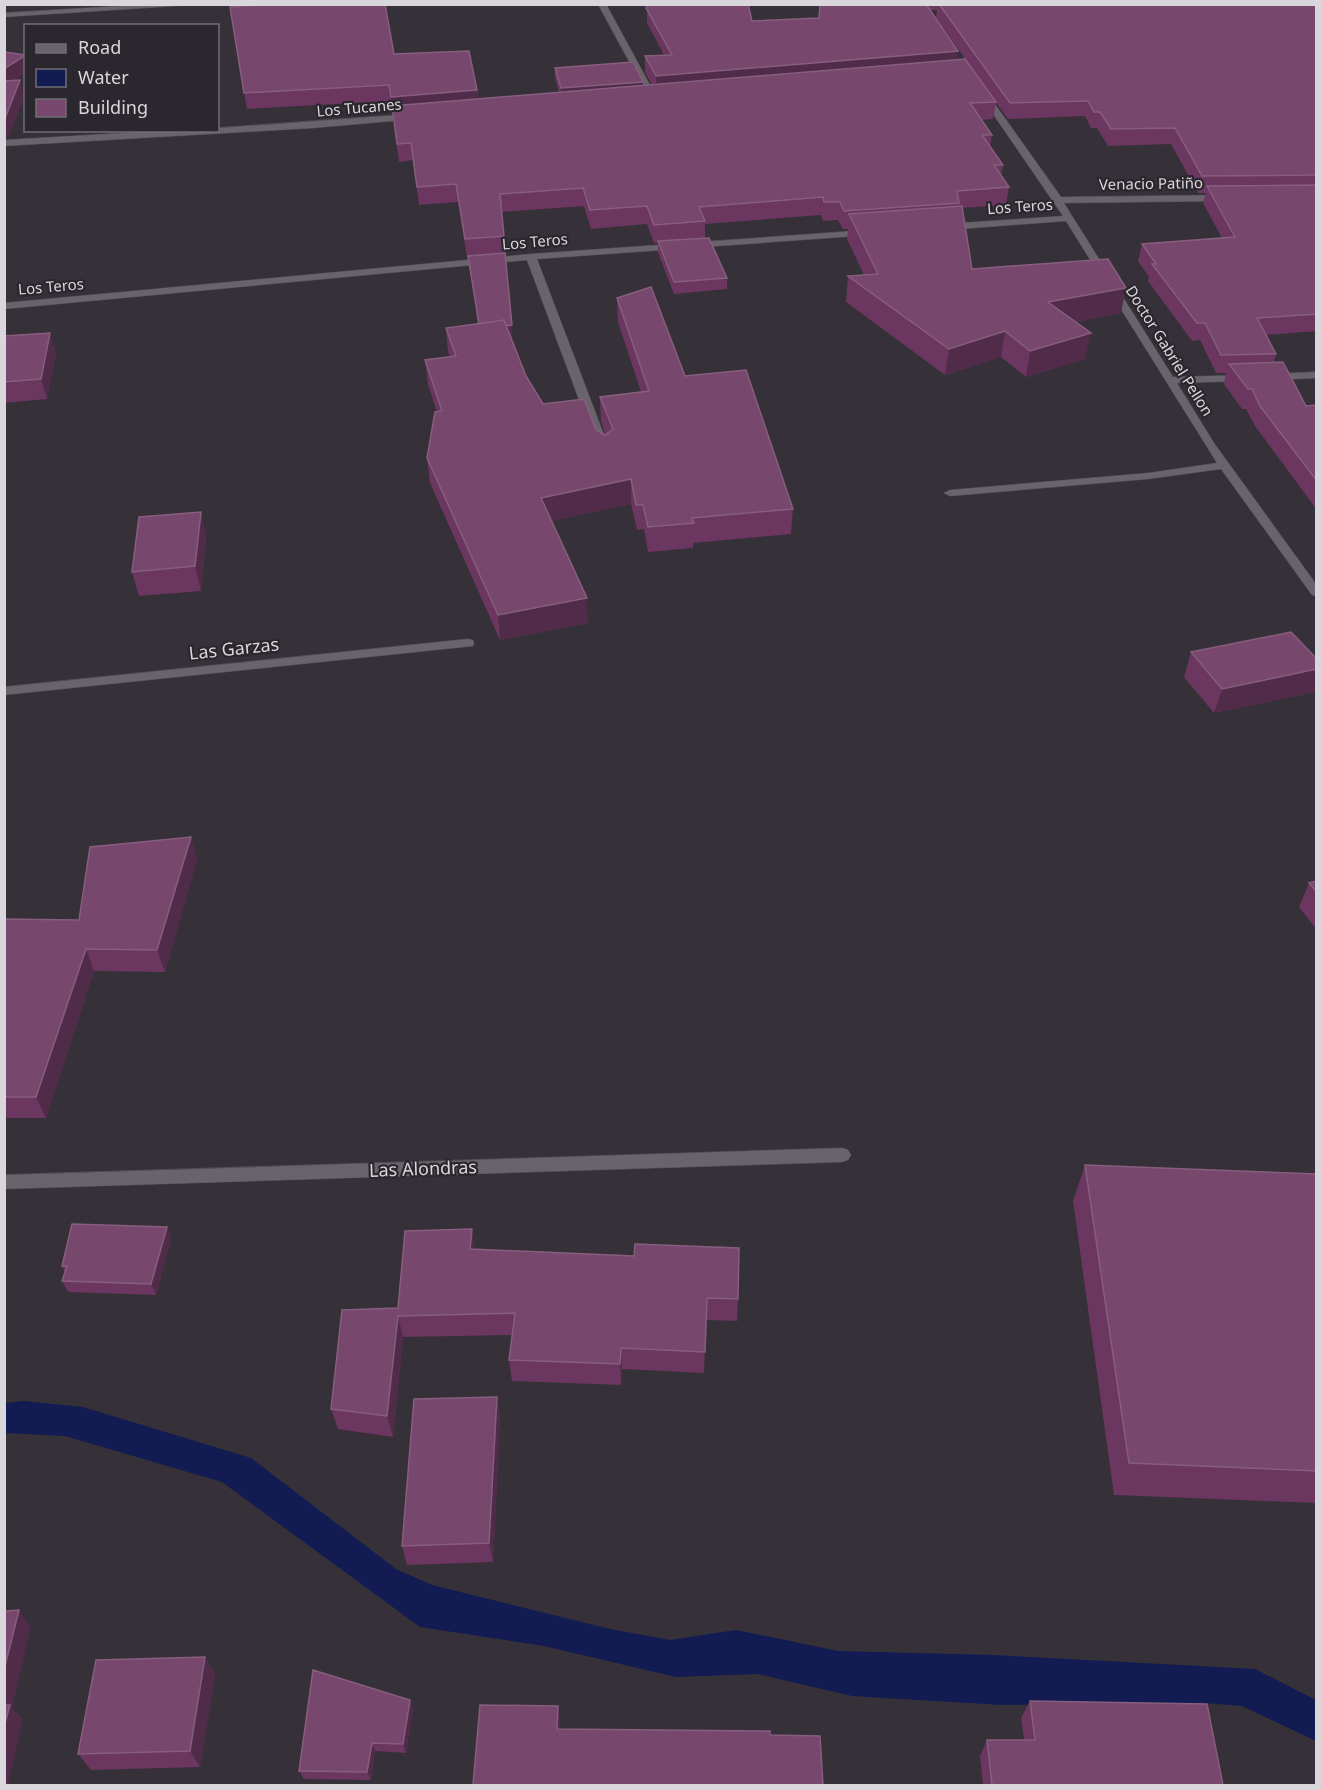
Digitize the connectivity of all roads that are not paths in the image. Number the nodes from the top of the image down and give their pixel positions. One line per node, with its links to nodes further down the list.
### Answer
1 (203, 4): 3 (street)
2 (602, 4): 6 (street)
3 (4, 15)
4 (979, 88): 13 (street, Doctor Gabriel Pellon)
5 (663, 95): 6 (street)
6 (652, 96): 7 (street)
7 (640, 97)
8 (418, 116): 9 (street, Los Tucanes)
9 (219, 130)
10 (193, 132): 11 (street, Los Tucanes)
11 (4, 143)
12 (1234, 198): 13 (street, Venacio Patiño)
13 (1058, 200): 14 (street, Doctor Gabriel Pellon)
14 (1069, 218): 15 (street, Los Teros); 20 (street, Doctor Gabriel Pellon)
15 (938, 228)
16 (878, 232): 17 (street, Los Teros)
17 (531, 257): 18 (street, Los Teros); 21 (street)
18 (4, 306)
19 (1317, 375): 20 (street)
20 (1170, 380): 22 (street, Doctor Gabriel Pellon)
21 (605, 454)
22 (1225, 465): 23 (street); 24 (street, Doctor Gabriel Pellon)
23 (950, 494)
24 (1317, 592)
25 (468, 643): 26 (street, Las Garzas)
26 (4, 691)
27 (843, 1155): 28 (street, Las Alondras)
28 (4, 1182)

